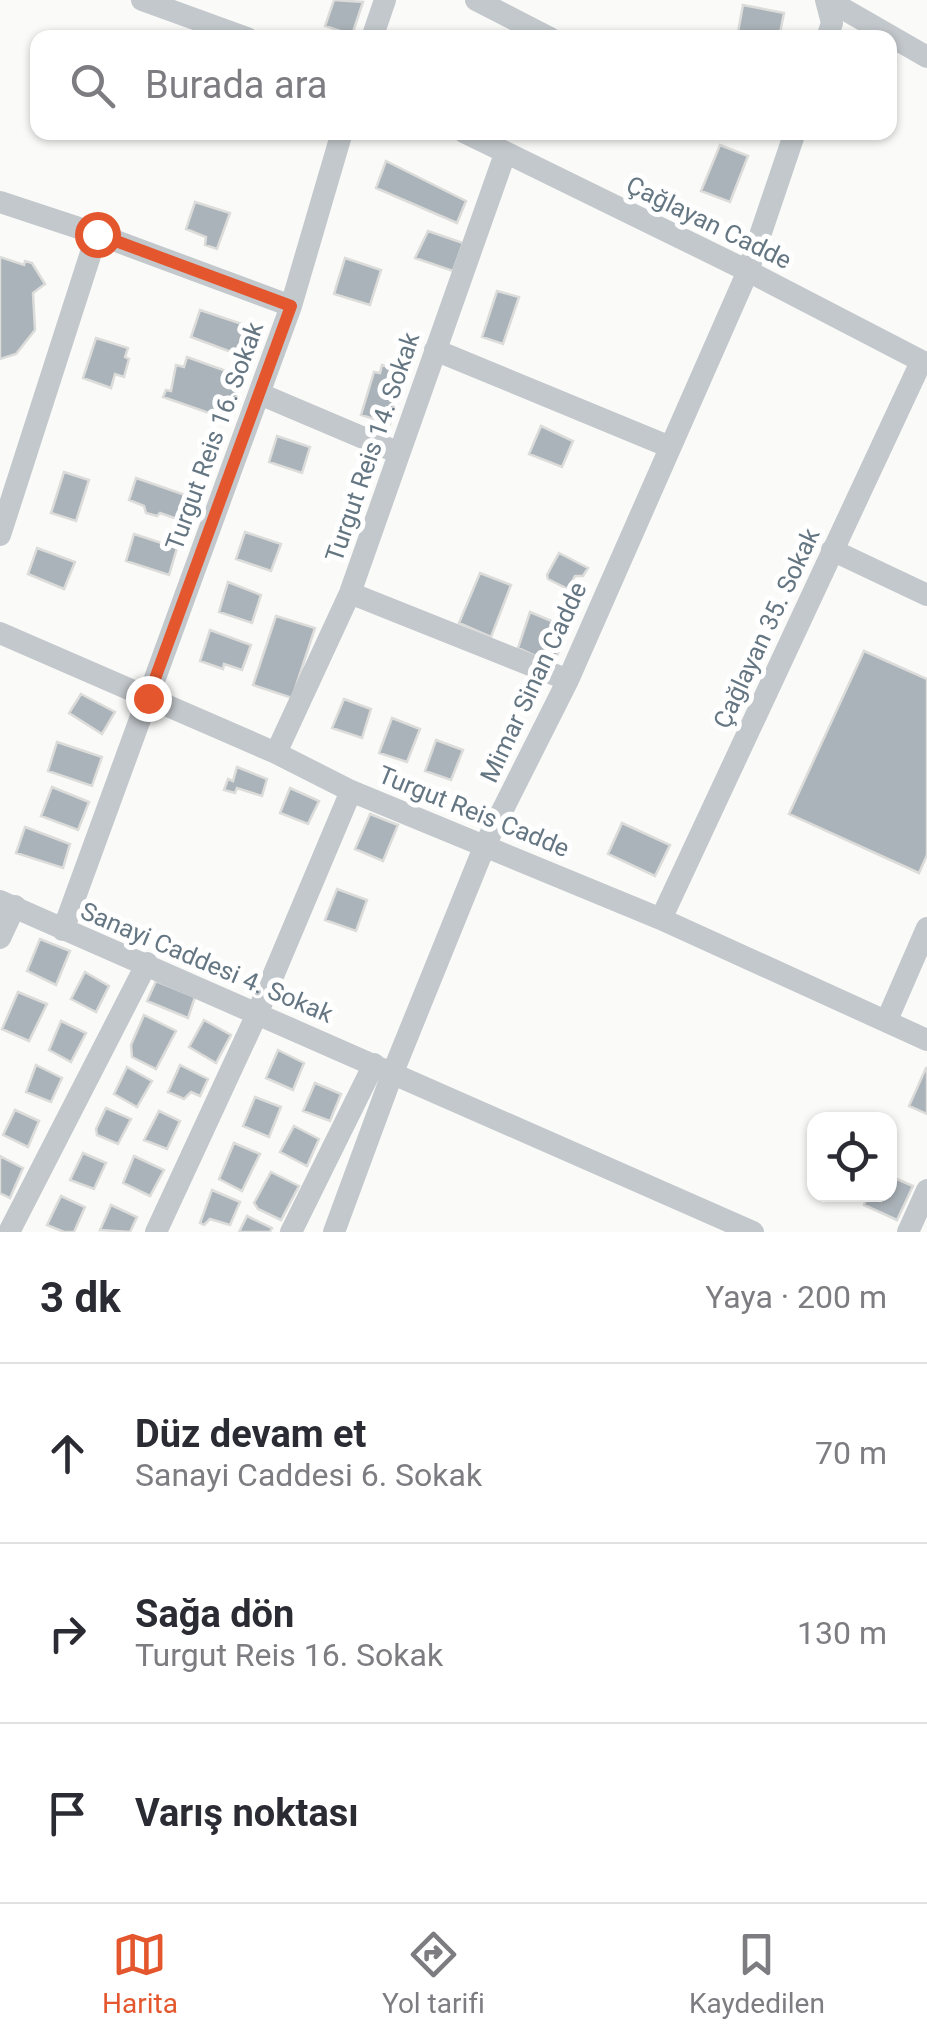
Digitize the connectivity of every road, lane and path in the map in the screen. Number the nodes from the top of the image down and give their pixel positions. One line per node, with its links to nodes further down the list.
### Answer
1 (142, 0): 5 (street)
2 (385, 0): 6 (street)
3 (476, 0): 7 (street)
4 (827, 0): 8 (street); 9 (street)
5 (225, 30)
6 (375, 30)
7 (534, 30)
8 (830, 30)
9 (880, 30)
10 (897, 40): 11 (street)
11 (927, 57)
12 (340, 140): 19 (street, Turgut Reis 16. Sokak)
13 (479, 140): 15 (street, Çağlayan Cadde)
14 (792, 140): 18 (street, Mimar Sinan Cadde)
15 (505, 154): 18 (street, Çağlayan Cadde); 20 (street, Turgut Reis 14. Sokak)
16 (0, 202): 17 (street)
17 (97, 234): 19 (street); 25 (street)
18 (748, 271): 21 (street, Çağlayan Cadde); 23 (street, Mimar Sinan Cadde)
19 (291, 306): 22 (street, Turgut Reis 16. Sokak)
20 (436, 350): 23 (street); 24 (street, Turgut Reis 14. Sokak)
21 (924, 363): 26 (street, Çağlayan 35. Sokak)
22 (260, 394): 24 (street); 31 (street, Turgut Reis 16. Sokak)
23 (670, 447): 30 (street, Mimar Sinan Cadde)
24 (399, 454): 27 (street, Turgut Reis 14. Sokak)
25 (0, 536)
26 (832, 550): 28 (street); 36 (street, Çağlayan 35. Sokak)
27 (350, 593): 30 (street); 32 (street, Turgut Reis 14. Sokak)
28 (927, 595)
29 (0, 633): 31 (street, Turgut Reis Cadde)
30 (568, 680): 34 (street, Mimar Sinan Cadde)
31 (148, 698): 32 (street, Turgut Reis Cadde); 38 (street, Turgut Reis 16. Sokak)
32 (276, 753): 33 (street, Turgut Reis Cadde)
33 (350, 791): 34 (street, Turgut Reis Cadde); 41 (street)
34 (485, 844): 36 (street, Turgut Reis Cadde); 44 (street, Mimar Sinan Cadde)
35 (7, 903): 38 (street, Sanayi Caddesi 4. Sokak); 39 (street)
36 (661, 918): 42 (street, Turgut Reis Cadde)
37 (927, 928): 42 (street)
38 (62, 930): 40 (street, Sanayi Caddesi 4. Sokak)
39 (0, 938)
40 (147, 963): 41 (street, Sanayi Caddesi 4. Sokak); 46 (street)
41 (257, 1014): 44 (street, Sanayi Caddesi 4. Sokak); 47 (street)
42 (887, 1020): 43 (street, Turgut Reis Cadde)
43 (927, 1040)
44 (384, 1068): 48 (street); 49 (street, Mimar Sinan Cadde); 50 (street, Sanayi Caddesi 4. Sokak)
45 (927, 1190): 51 (street)
46 (10, 1232)
47 (156, 1232)
48 (291, 1232)
49 (334, 1232)
50 (753, 1232)
51 (908, 1232)

